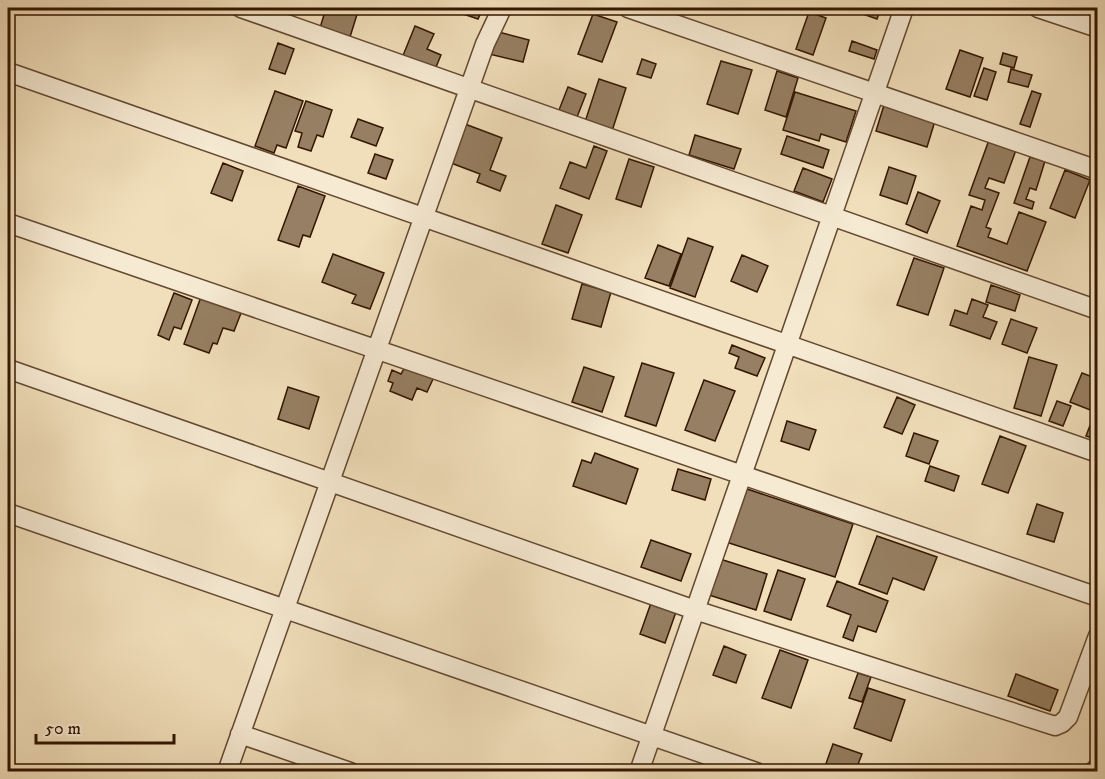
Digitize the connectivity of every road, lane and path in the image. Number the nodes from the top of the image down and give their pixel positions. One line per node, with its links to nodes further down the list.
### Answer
1 (241, 8): 8 (street)
2 (502, 8): 8 (street)
3 (628, 8): 9 (street)
4 (904, 8): 9 (street)
5 (1038, 8): 6 (street)
6 (1098, 27)
7 (8, 72): 12 (street)
8 (469, 88): 11 (street); 12 (street)
9 (875, 92): 10 (street); 11 (street)
10 (1098, 170)
11 (832, 216): 14 (street); 15 (street)
12 (424, 217): 15 (street); 16 (street)
13 (8, 223): 16 (street)
14 (1098, 310)
15 (787, 345): 18 (street); 19 (street)
16 (377, 350): 19 (street); 20 (street)
17 (11, 370): 20 (street)
18 (1098, 453)
19 (742, 475): 22 (street); 24 (street)
20 (330, 482): 23 (street); 24 (street)
21 (8, 513): 23 (street)
22 (1098, 597)
23 (285, 609): 26 (street); 27 (street)
24 (695, 610): 25 (street); 27 (street)
25 (1098, 636)
26 (240, 734): 29 (street); 30 (street)
27 (651, 735): 31 (street); 32 (street)
28 (1098, 767): 33 (street)
29 (227, 771)
30 (350, 771)
31 (639, 771)
32 (756, 771)
33 (1093, 771)

